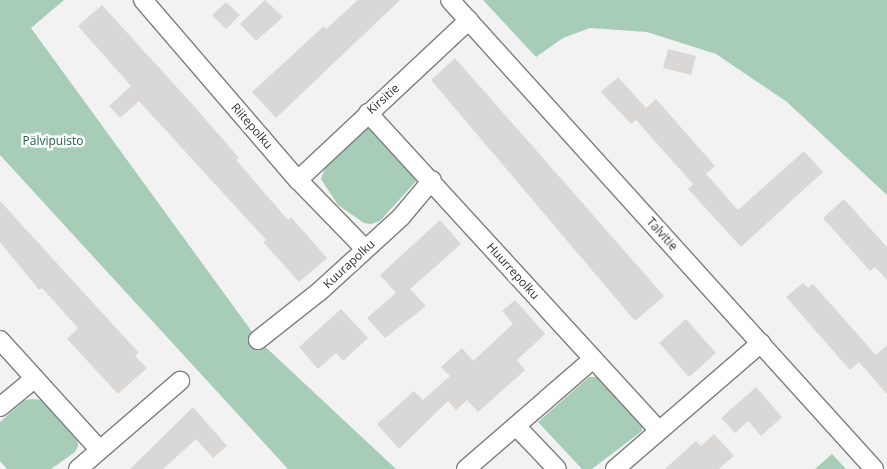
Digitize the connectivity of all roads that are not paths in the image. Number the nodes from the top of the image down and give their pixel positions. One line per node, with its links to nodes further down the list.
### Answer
1 (143, 0): 5 (street, Riitepolku)
2 (450, 0): 3 (street, Talvitie)
3 (469, 20): 4 (street, Kirsitie); 10 (street, Talvitie)
4 (368, 113): 5 (street, Kirsitie); 6 (street, Huurrepolku)
5 (298, 180): 7 (street, Riitepolku)
6 (432, 180): 7 (street, Kuurapolku); 11 (street, Huurrepolku)
7 (365, 249): 9 (street, Kuurapolku)
8 (0, 340): 12 (street)
9 (258, 340)
10 (761, 343): 16 (street); 22 (street, Talvitie)
11 (593, 359): 15 (street); 16 (street, Huurrepolku)
12 (34, 378): 14 (street); 17 (street)
13 (180, 381): 17 (street)
14 (0, 407)
15 (516, 426): 19 (street); 20 (street)
16 (658, 430): 21 (street)
17 (99, 449): 18 (street)
18 (78, 469)
19 (466, 469)
20 (557, 469)
21 (615, 469)
22 (874, 469)

